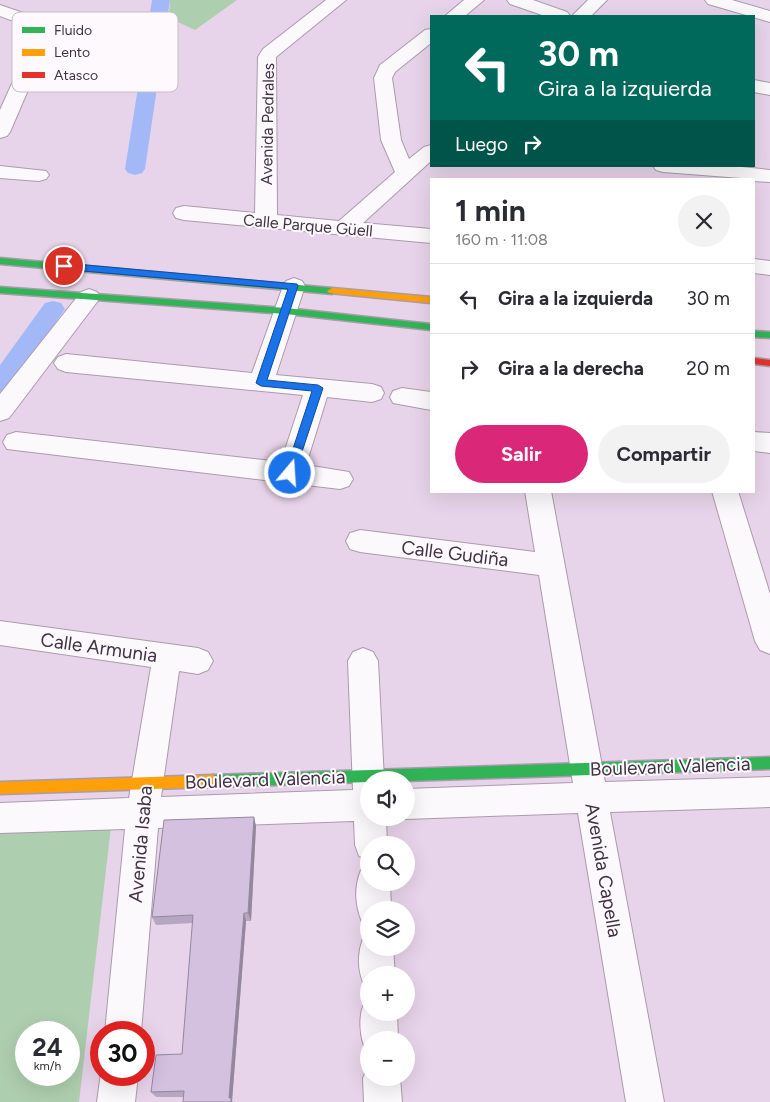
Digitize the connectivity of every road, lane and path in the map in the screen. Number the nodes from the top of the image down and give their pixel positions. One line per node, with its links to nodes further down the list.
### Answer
1 (337, 0): 22 (street, Avenida Pedrales)
2 (475, 0): 8 (street)
3 (516, 0): 9 (street)
4 (598, 0): 10 (street)
5 (714, 0): 11 (street)
6 (0, 10): 7 (street)
7 (12, 14)
8 (455, 15)
9 (559, 15)
10 (582, 15)
11 (770, 17)
12 (430, 35): 19 (street)
13 (18, 92): 14 (street)
14 (0, 132)
15 (430, 152): 19 (street)
16 (674, 167): 20 (street)
17 (0, 172): 18 (street)
18 (39, 174)
19 (406, 175): 23 (street)
20 (770, 176)
21 (184, 213): 22 (street, Calle Parque Güell)
22 (266, 221): 23 (street, Calle Parque Güell)
23 (344, 228): 24 (street, Calle Parque Güell)
24 (430, 236)
25 (0, 261): 28 (street)
26 (755, 266): 27 (street)
27 (770, 268)
28 (294, 286): 31 (street); 32 (street)
29 (0, 290): 30 (street)
30 (89, 297): 32 (street); 44 (street)
31 (430, 300)
32 (286, 311): 33 (street); 39 (street)
33 (430, 327)
34 (755, 334): 35 (street)
35 (770, 335)
36 (755, 361): 38 (street)
37 (66, 363): 39 (street)
38 (770, 363)
39 (261, 383): 40 (street)
40 (318, 388): 41 (street); 48 (street)
41 (372, 393)
42 (402, 397): 43 (street)
43 (430, 401)
44 (0, 412)
45 (16, 442): 48 (street)
46 (755, 442): 47 (street)
47 (770, 444)
48 (290, 473): 49 (street)
49 (340, 478)
50 (538, 493): 53 (street, Avenida Capella)
51 (727, 493): 55 (street)
52 (360, 540): 53 (street, Calle Gudiña)
53 (551, 565): 60 (street, Avenida Capella)
54 (0, 633): 56 (street, Calle Armunia)
55 (770, 641)
56 (182, 659): 65 (street, Avenida Isaba)
57 (362, 662): 59 (street)
58 (770, 763): 60 (street, Boulevard Valencia)
59 (367, 771)
60 (589, 783): 62 (street, Boulevard Valencia); 63 (street, Boulevard Valencia); 66 (street, Boulevard Valencia); 73 (street, Avenida Capella)
61 (0, 788): 65 (street, Boulevard Valencia)
62 (415, 791)
63 (770, 792)
64 (360, 793): 65 (street, Boulevard Valencia)
65 (144, 798): 67 (street, Boulevard Valencia); 68 (street, Avenida Isaba)
66 (415, 803)
67 (0, 818)
68 (124, 1021)
69 (118, 1086): 71 (street)
70 (382, 1086): 72 (street)
71 (116, 1102)
72 (383, 1102)
73 (645, 1102)

